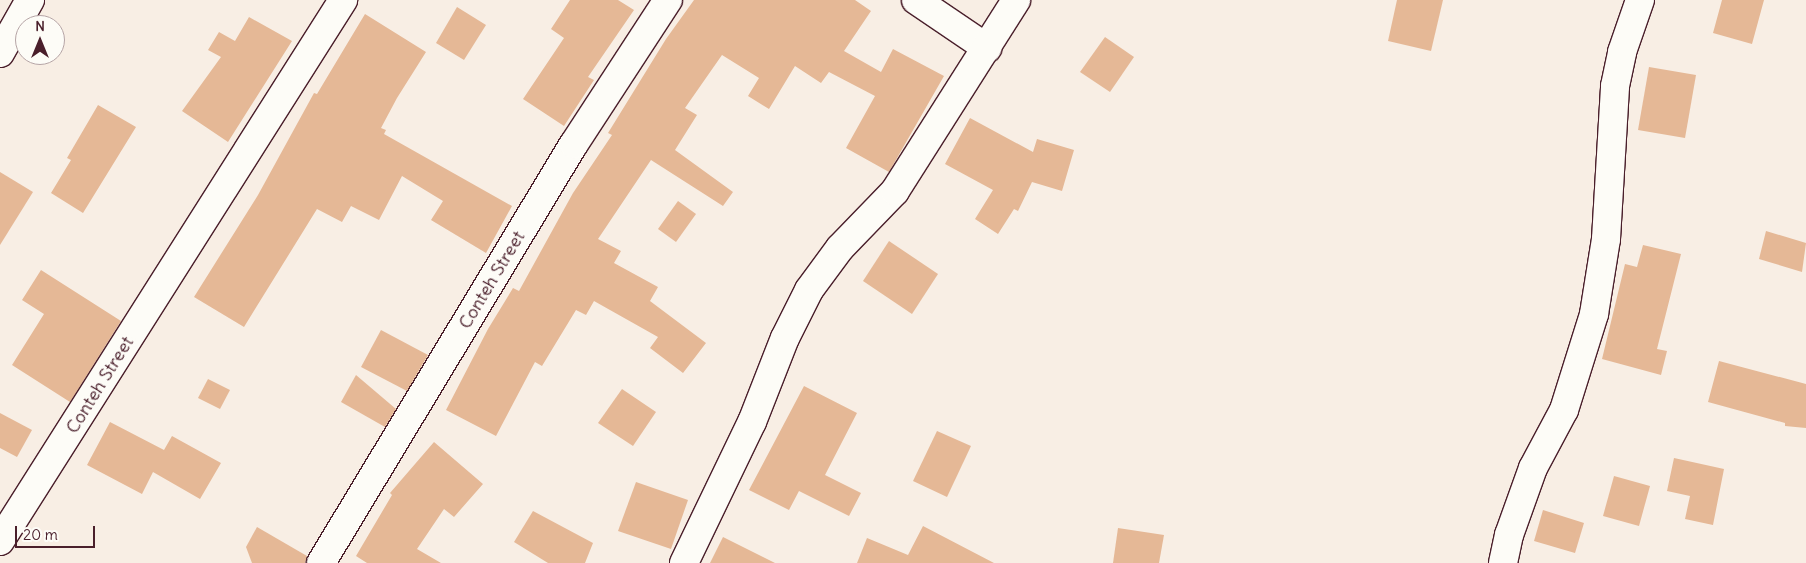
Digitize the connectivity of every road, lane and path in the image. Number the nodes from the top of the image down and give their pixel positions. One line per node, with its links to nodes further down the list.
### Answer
1 (30, 0): 8 (street)
2 (343, 0): 9 (street, Conteh Street)
3 (668, 0): 10 (street, Conteh Street)
4 (916, 0): 7 (street)
5 (1016, 0): 7 (street)
6 (1640, 0): 12 (street)
7 (987, 48): 11 (street)
8 (0, 53)
9 (0, 541)
10 (321, 563)
11 (684, 563)
12 (1503, 563)

